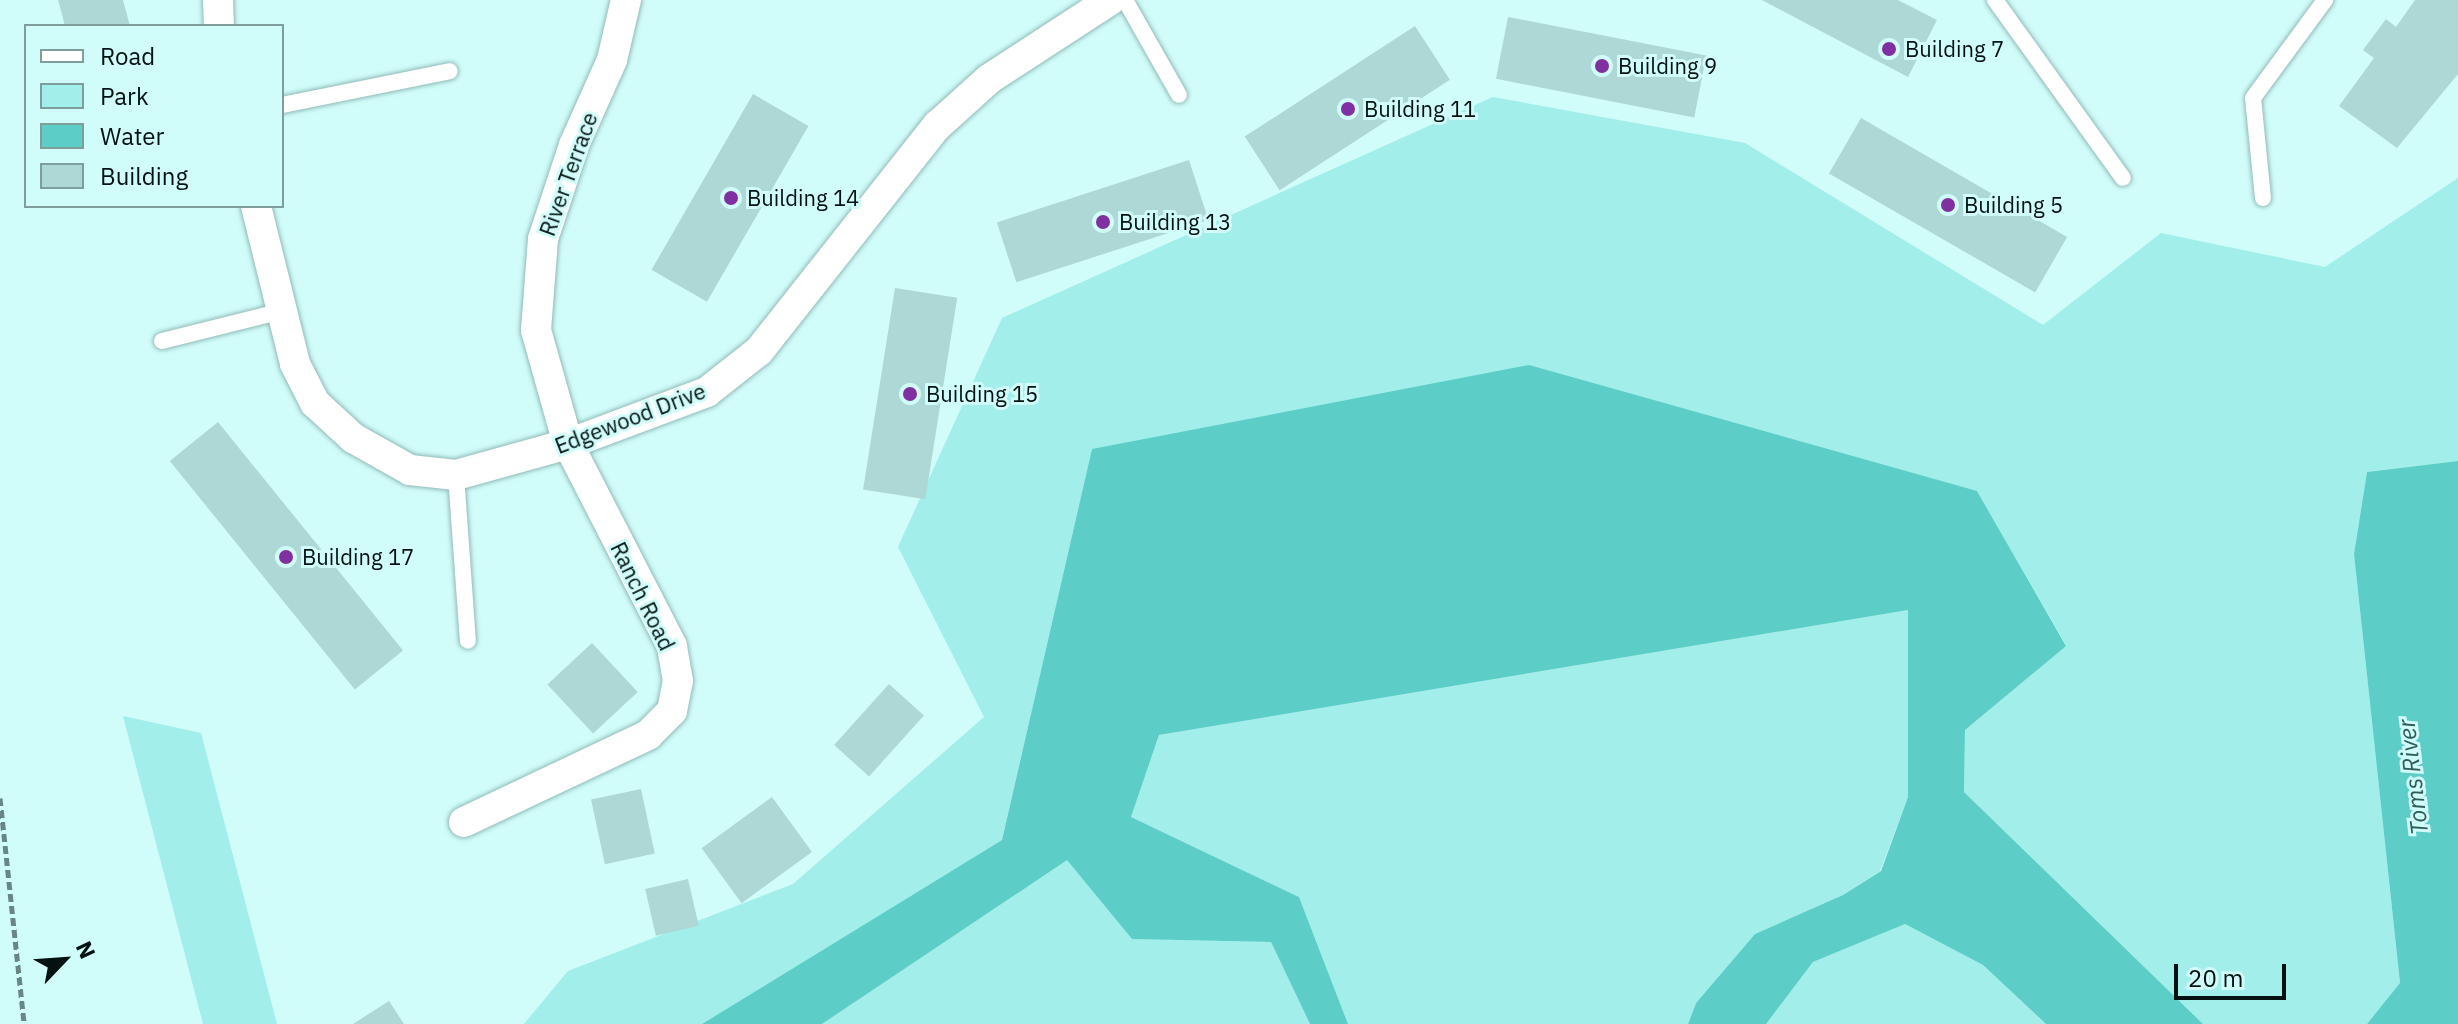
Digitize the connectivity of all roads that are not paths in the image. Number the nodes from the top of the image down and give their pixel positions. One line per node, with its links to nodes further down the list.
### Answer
1 (218, 0): 7 (street)
2 (626, 0): 16 (street, River Terrace)
3 (1110, 0): 16 (street, Edgewood Drive)
4 (1125, 0): 9 (lane)
5 (1995, 0): 11 (lane)
6 (2325, 0): 12 (lane)
7 (219, 24)
8 (450, 71): 10 (lane)
9 (1179, 95)
10 (284, 105)
11 (2123, 178)
12 (2263, 198)
13 (256, 208): 14 (street, Edgewood Drive)
14 (282, 311): 15 (lane); 17 (street, Edgewood Drive)
15 (162, 341)
16 (568, 444): 17 (street, Edgewood Drive); 19 (street, Ranch Road)
17 (456, 475): 18 (lane)
18 (468, 641)
19 (464, 822)

